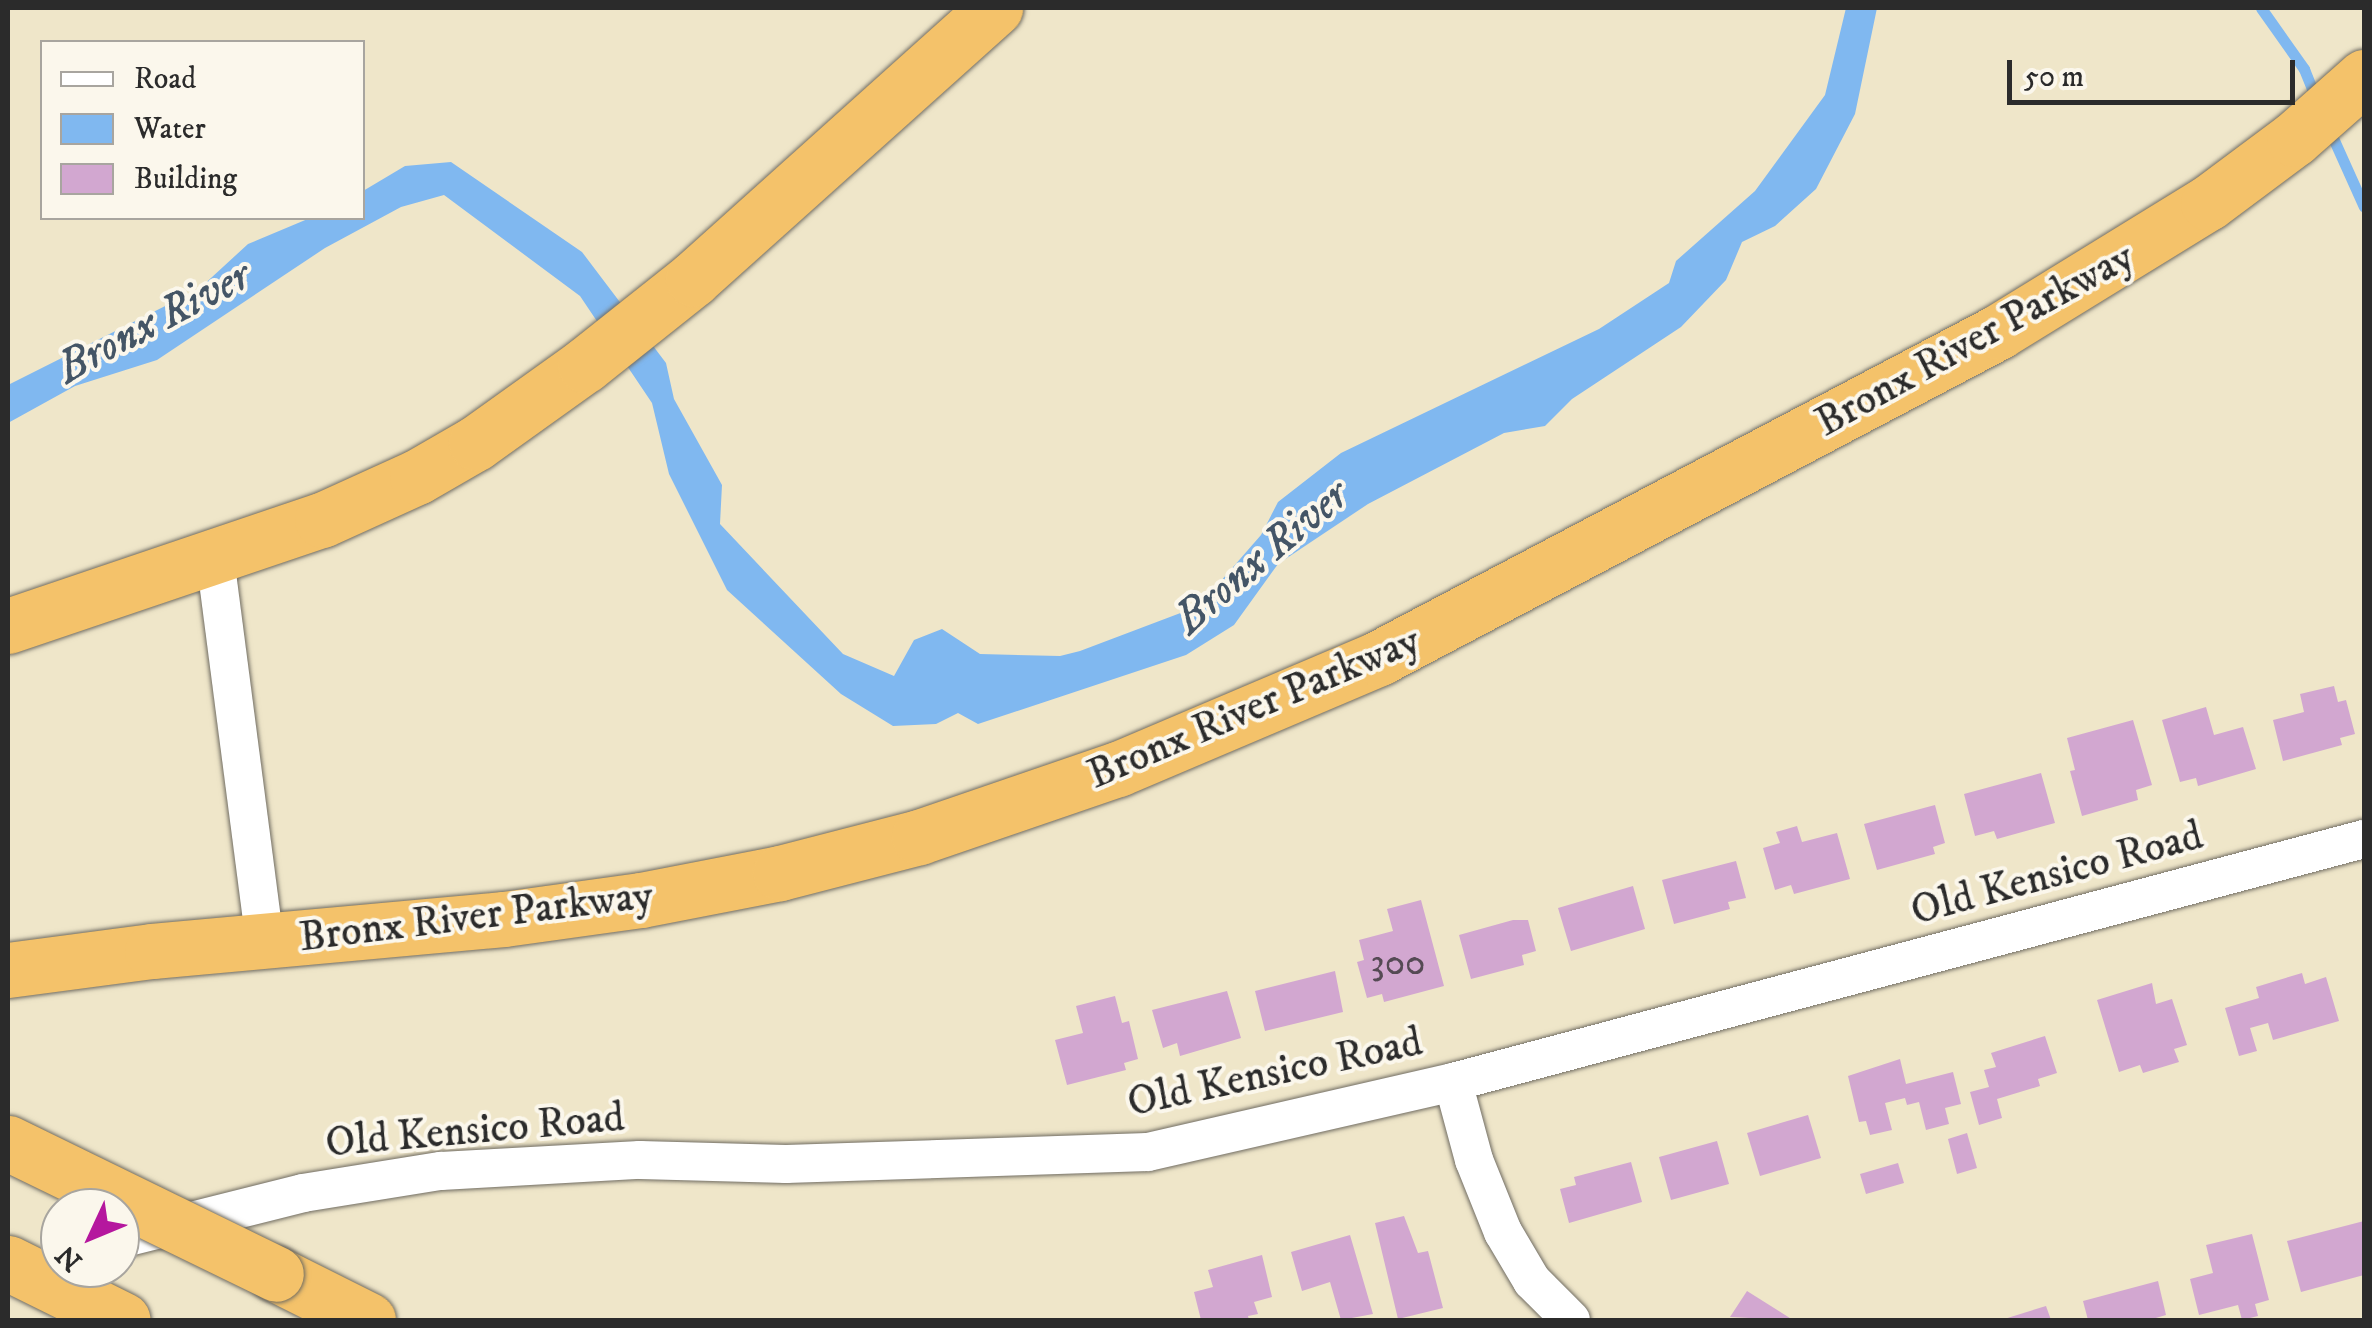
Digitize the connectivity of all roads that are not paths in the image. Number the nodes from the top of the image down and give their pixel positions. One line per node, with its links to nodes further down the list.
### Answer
1 (995, 8): 3 (highway)
2 (2363, 78): 6 (highway, Bronx River Parkway)
3 (215, 558): 4 (highway); 6 (street)
4 (8, 626)
5 (2364, 839): 8 (street, Old Kensico Road)
6 (265, 941): 7 (highway, Bronx River Parkway)
7 (8, 970)
8 (1453, 1082): 10 (street, Old Kensico Road); 16 (street)
9 (8, 1142): 15 (highway, bridge)
10 (140, 1235)
11 (8, 1263): 14 (highway, bridge)
12 (40, 1270): 13 (street)
13 (8, 1282)
14 (123, 1320)
15 (368, 1320)
16 (1570, 1320)

